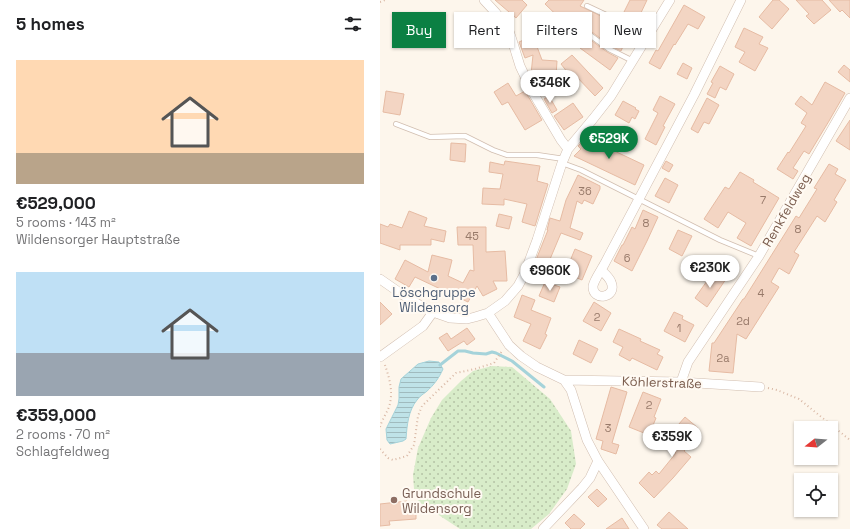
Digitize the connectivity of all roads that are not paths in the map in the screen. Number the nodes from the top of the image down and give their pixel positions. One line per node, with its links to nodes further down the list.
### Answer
1 (484, 0): 12 (street)
2 (670, 0): 6 (street)
3 (741, 0): 14 (street)
4 (587, 6): 5 (lane)
5 (600, 12)
6 (656, 23)
7 (592, 37): 9 (lane)
8 (641, 48): 9 (street)
9 (633, 61): 12 (street)
10 (850, 98): 15 (street, Renkfeldweg)
11 (396, 124): 13 (lane)
12 (568, 149): 13 (street)
13 (563, 161): 14 (lane); 19 (street)
14 (639, 199): 15 (lane); 16 (street)
15 (759, 256): 22 (street, Renkfeldweg)
16 (601, 270)
17 (380, 279): 18 (street)
18 (433, 312): 19 (street); 20 (street)
19 (488, 313): 21 (street)
20 (380, 357)
21 (564, 380): 22 (street, Köhlerstraße); 24 (street)
22 (681, 382): 23 (street, Köhlerstraße)
23 (760, 387)
24 (598, 461): 25 (street); 26 (street)
25 (543, 529)
26 (644, 529)

